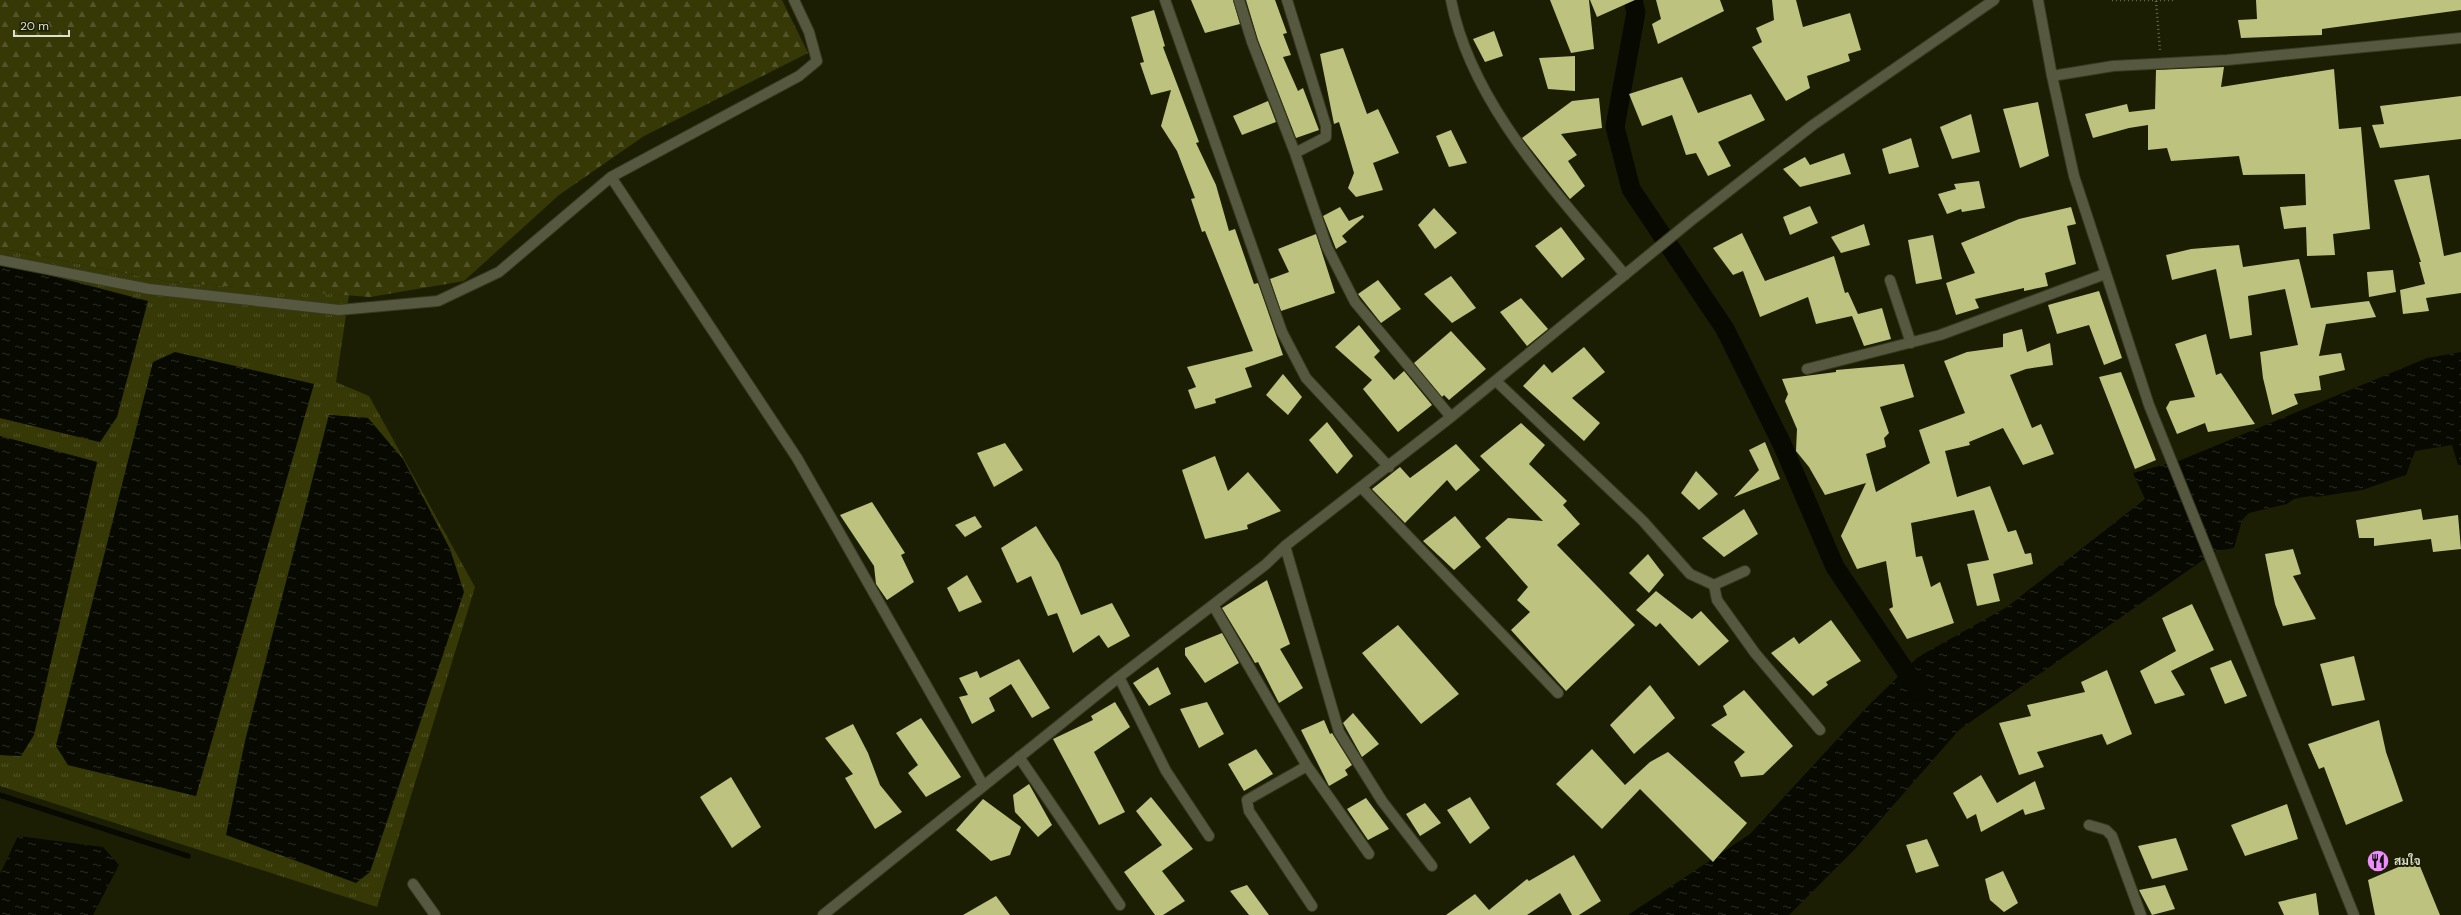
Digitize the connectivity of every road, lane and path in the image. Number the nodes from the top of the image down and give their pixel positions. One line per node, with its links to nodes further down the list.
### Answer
1 (794, 0): 15 (street)
2 (1165, 0): 24 (street)
3 (1239, 0): 14 (street)
4 (1287, 0): 14 (street)
5 (1451, 0): 17 (street)
6 (1994, 0): 17 (street)
7 (2038, 0): 13 (street)
8 (2112, 0): 10 (path)
9 (2174, 0): 10 (path)
10 (2156, 1): 12 (path)
11 (2461, 38): 12 (street)
12 (2161, 64): 13 (street)
13 (2052, 76): 18 (street)
14 (1295, 153): 23 (street)
15 (611, 177): 16 (street); 35 (street)
16 (0, 260)
17 (1627, 273): 22 (street)
18 (2105, 274): 20 (street); 46 (street)
19 (1890, 280): 20 (street)
20 (1911, 343): 21 (street)
21 (1807, 369)
22 (1496, 381): 23 (street); 28 (street)
23 (1451, 417): 24 (street)
24 (1388, 467): 25 (street)
25 (1361, 487): 26 (street); 31 (street)
26 (1284, 546): 29 (street); 39 (street)
27 (1744, 570): 28 (street)
28 (1714, 585): 32 (street)
29 (1213, 605): 30 (street); 34 (street)
30 (1119, 677): 33 (street); 37 (street)
31 (1558, 693)
32 (1820, 730)
33 (1019, 757): 35 (street); 41 (street)
34 (1307, 766): 38 (street); 42 (street)
35 (983, 786): 44 (street)
36 (2089, 825): 45 (street)
37 (1210, 836)
38 (1369, 854)
39 (1432, 866)
40 (413, 884): 43 (street)
41 (1120, 905)
42 (1312, 906)
43 (435, 915)
44 (824, 915)
45 (2141, 915)
46 (2354, 915)

